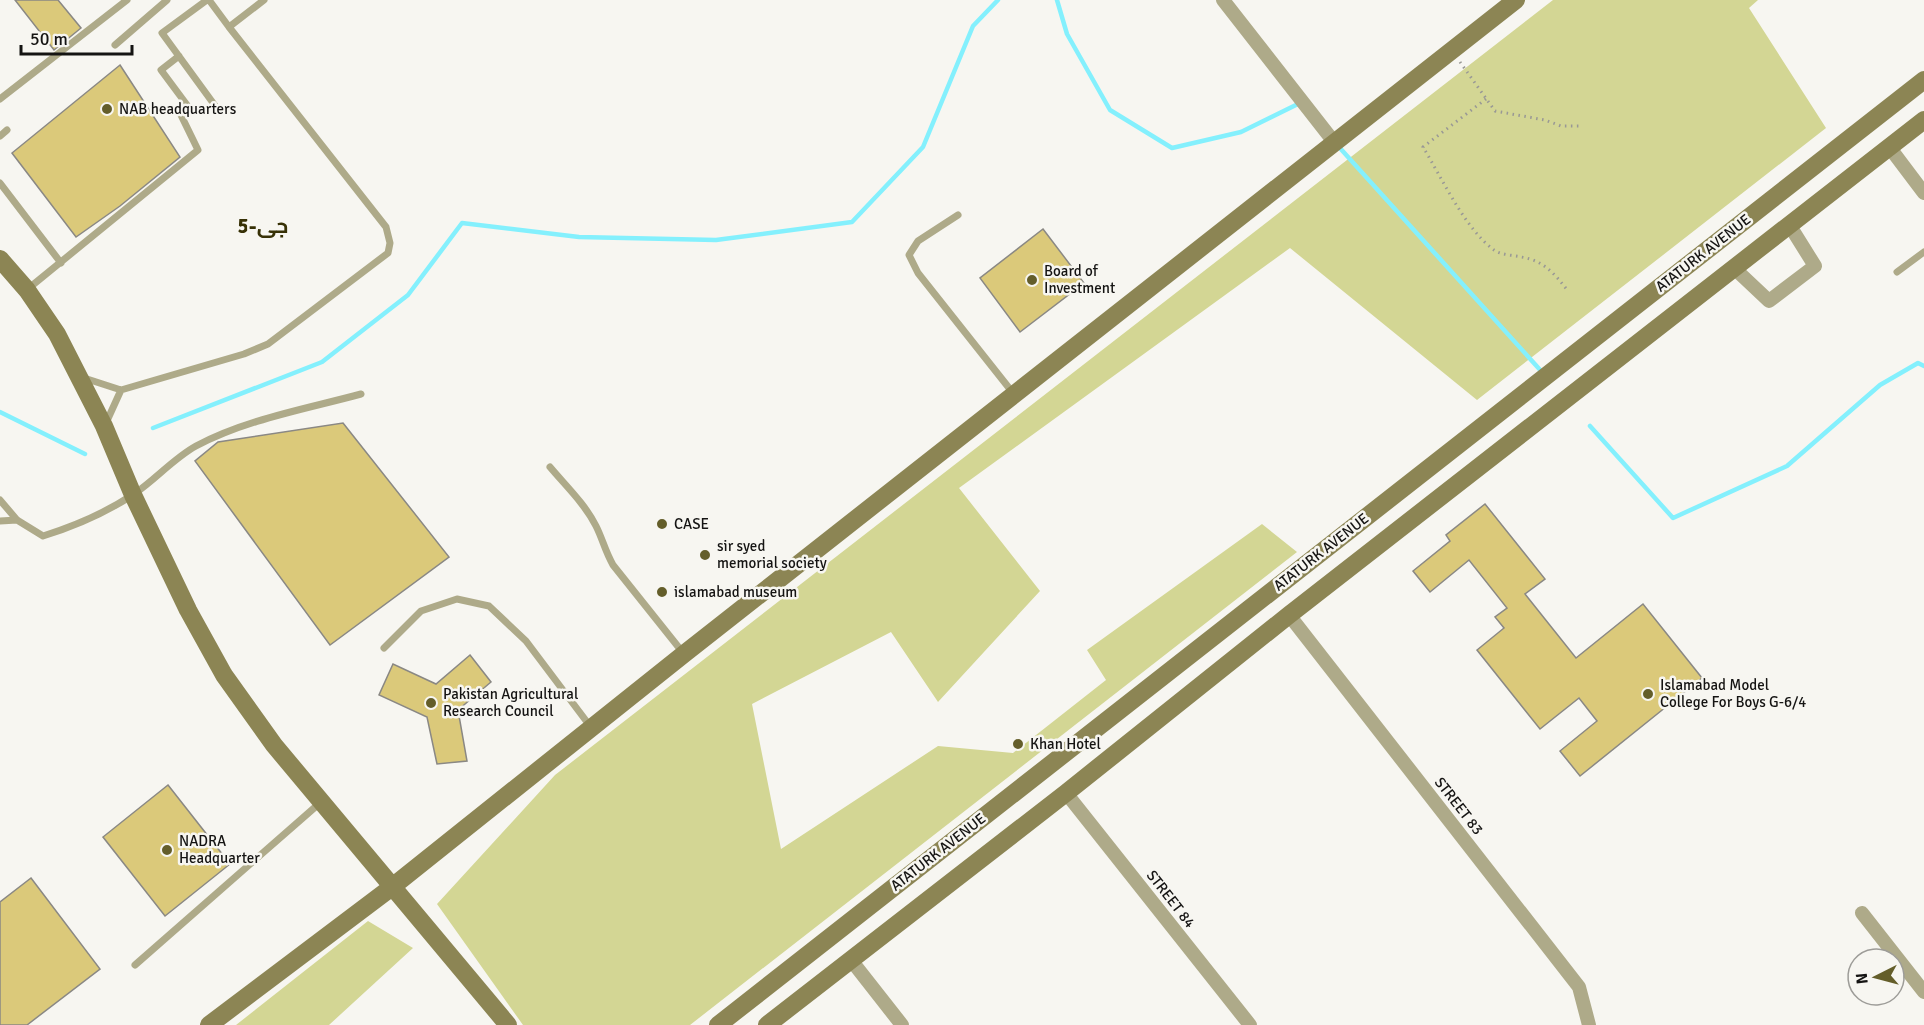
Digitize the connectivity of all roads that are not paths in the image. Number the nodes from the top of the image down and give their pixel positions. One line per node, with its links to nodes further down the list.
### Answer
1 (127, 0): 11 (lane)
2 (167, 0): 8 (lane)
3 (208, 0): 7 (lane); 9 (lane)
4 (264, 0): 7 (lane)
5 (1222, 0): 16 (street)
6 (1516, 0): 16 (street)
7 (229, 27): 29 (lane)
8 (114, 45)
9 (179, 56): 12 (lane); 24 (lane)
10 (1924, 80): 38 (street, ATATURK AVENUE)
11 (0, 99)
12 (216, 107)
13 (1924, 120): 17 (street, ATATURK AVENUE)
14 (7, 130): 15 (lane)
15 (0, 136)
16 (1334, 142): 31 (street)
17 (1890, 148): 19 (street); 21 (street, ATATURK AVENUE)
18 (0, 183): 24 (lane)
19 (1924, 193)
20 (958, 215): 31 (lane)
21 (1790, 226): 25 (street, ATATURK AVENUE); 25 (street)
22 (1924, 252): 26 (lane)
23 (0, 259): 27 (street)
24 (61, 263): 27 (lane)
25 (1734, 268): 39 (street, ATATURK AVENUE)
26 (1897, 272)
27 (27, 290): 28 (street)
28 (79, 376): 29 (lane); 32 (street)
29 (122, 390): 32 (lane)
30 (361, 394): 34 (lane)
31 (1014, 395): 42 (street)
32 (104, 426): 34 (street)
33 (550, 467): 42 (lane)
34 (132, 495): 36 (lane); 45 (street)
35 (0, 500): 36 (lane)
36 (17, 520): 37 (lane)
37 (0, 521)
38 (1321, 551): 39 (street); 53 (street, ATATURK AVENUE)
39 (1342, 574): 40 (street, ATATURK AVENUE)
40 (1289, 615): 44 (street, ATATURK AVENUE); 57 (street, STREET 83)
41 (384, 648): 43 (lane)
42 (684, 654): 43 (street)
43 (592, 728): 46 (street)
44 (1066, 793): 48 (street, ATATURK AVENUE); 56 (street, STREET 84)
45 (321, 802): 46 (street); 49 (lane)
46 (392, 887): 51 (street); 52 (street)
47 (1862, 913): 50 (street)
48 (851, 960): 54 (street, ATATURK AVENUE); 55 (street)
49 (135, 964)
50 (1924, 992)
51 (209, 1025)
52 (508, 1025)
53 (718, 1025)
54 (767, 1025)
55 (902, 1025)
56 (1250, 1025)
57 (1589, 1025)

